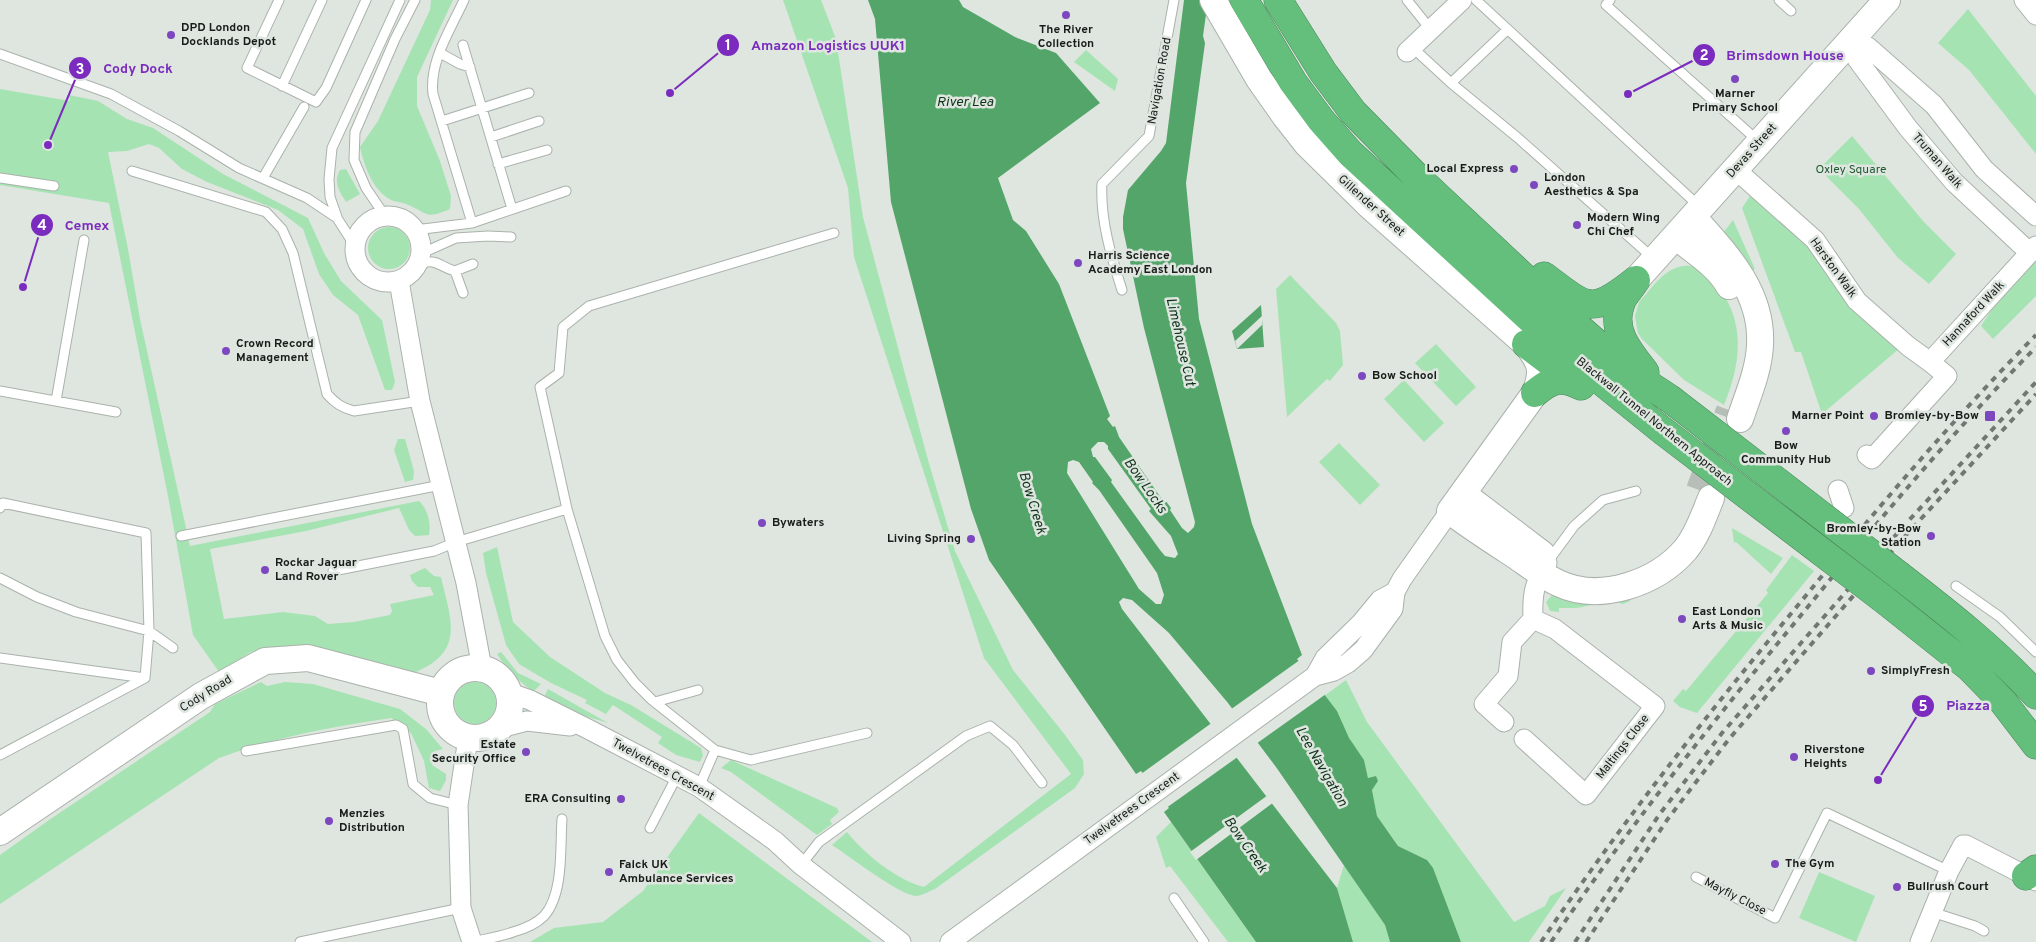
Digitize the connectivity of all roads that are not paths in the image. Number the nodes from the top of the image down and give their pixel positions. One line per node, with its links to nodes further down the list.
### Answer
1 (279, 0): 27 (lane)
2 (322, 0): 27 (lane)
3 (366, 0): 27 (lane)
4 (400, 0): 48 (lane)
5 (415, 0): 46 (lane)
6 (464, 0): 23 (lane)
7 (1174, 0): 63 (lane, Navigation Road)
8 (1278, 0): 44 (highway, Blackwall Tunnel Northern Approach)
9 (1407, 0): 19 (lane)
10 (1462, 0): 19 (street)
11 (1476, 0): 20 (lane)
12 (1610, 0): 34 (lane)
13 (1779, 0): 17 (lane)
14 (1887, 0): 34 (street, Devas Street)
15 (2024, 0): 18 (street)
16 (1226, 4): 65 (street, Gillender Street); 74 (highway, Blackwall Tunnel Northern Approach)
17 (1791, 11)
18 (2036, 15)
19 (1431, 30): 22 (street)
20 (1508, 30): 26 (lane); 45 (lane)
21 (463, 45): 25 (lane)
22 (1410, 50): 26 (lane)
23 (440, 53): 25 (lane); 31 (lane)
24 (0, 54): 40 (lane)
25 (470, 67): 30 (lane)
26 (1451, 83): 58 (lane)
27 (282, 86)
28 (529, 93): 30 (lane)
29 (304, 106): 40 (lane)
30 (482, 109): 31 (lane); 33 (lane)
31 (442, 121): 49 (lane)
32 (539, 121): 33 (lane)
33 (490, 137): 36 (lane)
34 (1759, 142): 37 (street, Devas Street)
35 (547, 150): 36 (lane)
36 (498, 164): 43 (lane)
37 (1736, 169): 45 (street, Devas Street); 66 (street, Harston Walk)
38 (132, 171): 72 (lane)
39 (0, 178): 41 (lane)
40 (263, 178): 48 (lane)
41 (54, 186)
42 (566, 191): 43 (lane)
43 (512, 209): 49 (lane)
44 (1455, 212): 61 (highway); 70 (highway, Blackwall Tunnel Northern Approach)
45 (1697, 212): 52 (street, Devas Street); 52 (street)
46 (385, 216): 50 (street); 55 (street)
47 (2036, 216): 56 (street, Truman Walk)
48 (337, 218): 55 (lane)
49 (472, 223): 50 (lane)
50 (415, 230): 57 (street)
51 (834, 233): 83 (lane)
52 (1676, 236): 58 (street, Devas Street)
53 (511, 237): 57 (lane)
54 (84, 240): 71 (lane)
55 (355, 246): 62 (street)
56 (2033, 249): 66 (street, Hannaford Walk)
57 (419, 259): 60 (lane); 62 (street)
58 (1655, 259): 61 (street, Devas Street)
59 (473, 264): 60 (lane)
60 (455, 271): 64 (lane)
61 (1636, 280): 70 (highway)
62 (399, 281): 72 (street)
63 (1122, 290)
64 (463, 293)
65 (1526, 344): 67 (highway); 69 (street, Gillender Street)
66 (1930, 362): 75 (street)
67 (1583, 387): 69 (highway); 74 (highway)
68 (0, 391): 71 (lane)
69 (1535, 393): 80 (street, Twelvetrees Crescent)
70 (1669, 398): 100 (highway, Blackwall Tunnel Northern Approach, bridge)
71 (56, 401): 73 (lane)
72 (420, 401): 76 (street)
73 (116, 412)
74 (1663, 432): 108 (highway, Blackwall Tunnel Northern Approach, bridge)
75 (1867, 455)
76 (441, 485): 84 (lane); 85 (street)
77 (1838, 490): 82 (street)
78 (1636, 491): 86 (lane)
79 (1705, 494): 86 (street)
80 (1456, 503): 86 (street); 130 (street, Twelvetrees Crescent)
81 (0, 508): 91 (lane)
82 (1844, 508)
83 (567, 510): 85 (lane); 101 (lane)
84 (181, 536)
85 (456, 542): 87 (lane); 95 (street)
86 (1545, 566): 90 (street)
87 (333, 571)
88 (0, 578): 91 (lane)
89 (1956, 586): 93 (lane)
90 (1533, 619): 102 (street); 107 (street, Maltings Close)
91 (149, 631): 92 (lane); 96 (lane)
92 (173, 648)
93 (2036, 652)
94 (0, 658): 96 (lane)
95 (482, 668): 98 (street); 99 (street)
96 (145, 678): 111 (lane)
97 (698, 690): 101 (lane)
98 (441, 693): 106 (street); 118 (street, Cody Road)
99 (510, 693): 103 (street); 104 (street, Twelvetrees Crescent)
100 (2036, 695)
101 (655, 702): 109 (lane)
102 (1504, 722)
103 (500, 728): 104 (street, Twelvetrees Crescent); 106 (street)
104 (588, 729): 112 (street, Twelvetrees Crescent)
105 (867, 733): 109 (lane)
106 (468, 738): 115 (street)
107 (1524, 739)
108 (2035, 744)
109 (715, 750): 114 (lane)
110 (246, 751): 115 (lane)
111 (0, 755)
112 (677, 776): 114 (street, Twelvetrees Crescent); 117 (lane)
113 (1042, 783): 119 (lane)
114 (699, 788): 119 (street, Twelvetrees Crescent)
115 (458, 805): 124 (street)
116 (562, 819): 128 (lane)
117 (650, 828)
118 (0, 832)
119 (802, 865): 129 (street, Twelvetrees Crescent)
120 (1950, 871): 121 (street); 122 (lane, Mayfly Close); 125 (street)
121 (2032, 875)
122 (1696, 877)
123 (1174, 898): 131 (lane)
124 (461, 908): 127 (lane); 128 (street)
125 (1932, 912): 126 (lane); 132 (street)
126 (1984, 931)
127 (300, 942)
128 (472, 942)
129 (901, 942)
130 (950, 942)
131 (1204, 942)
132 (1920, 942)

